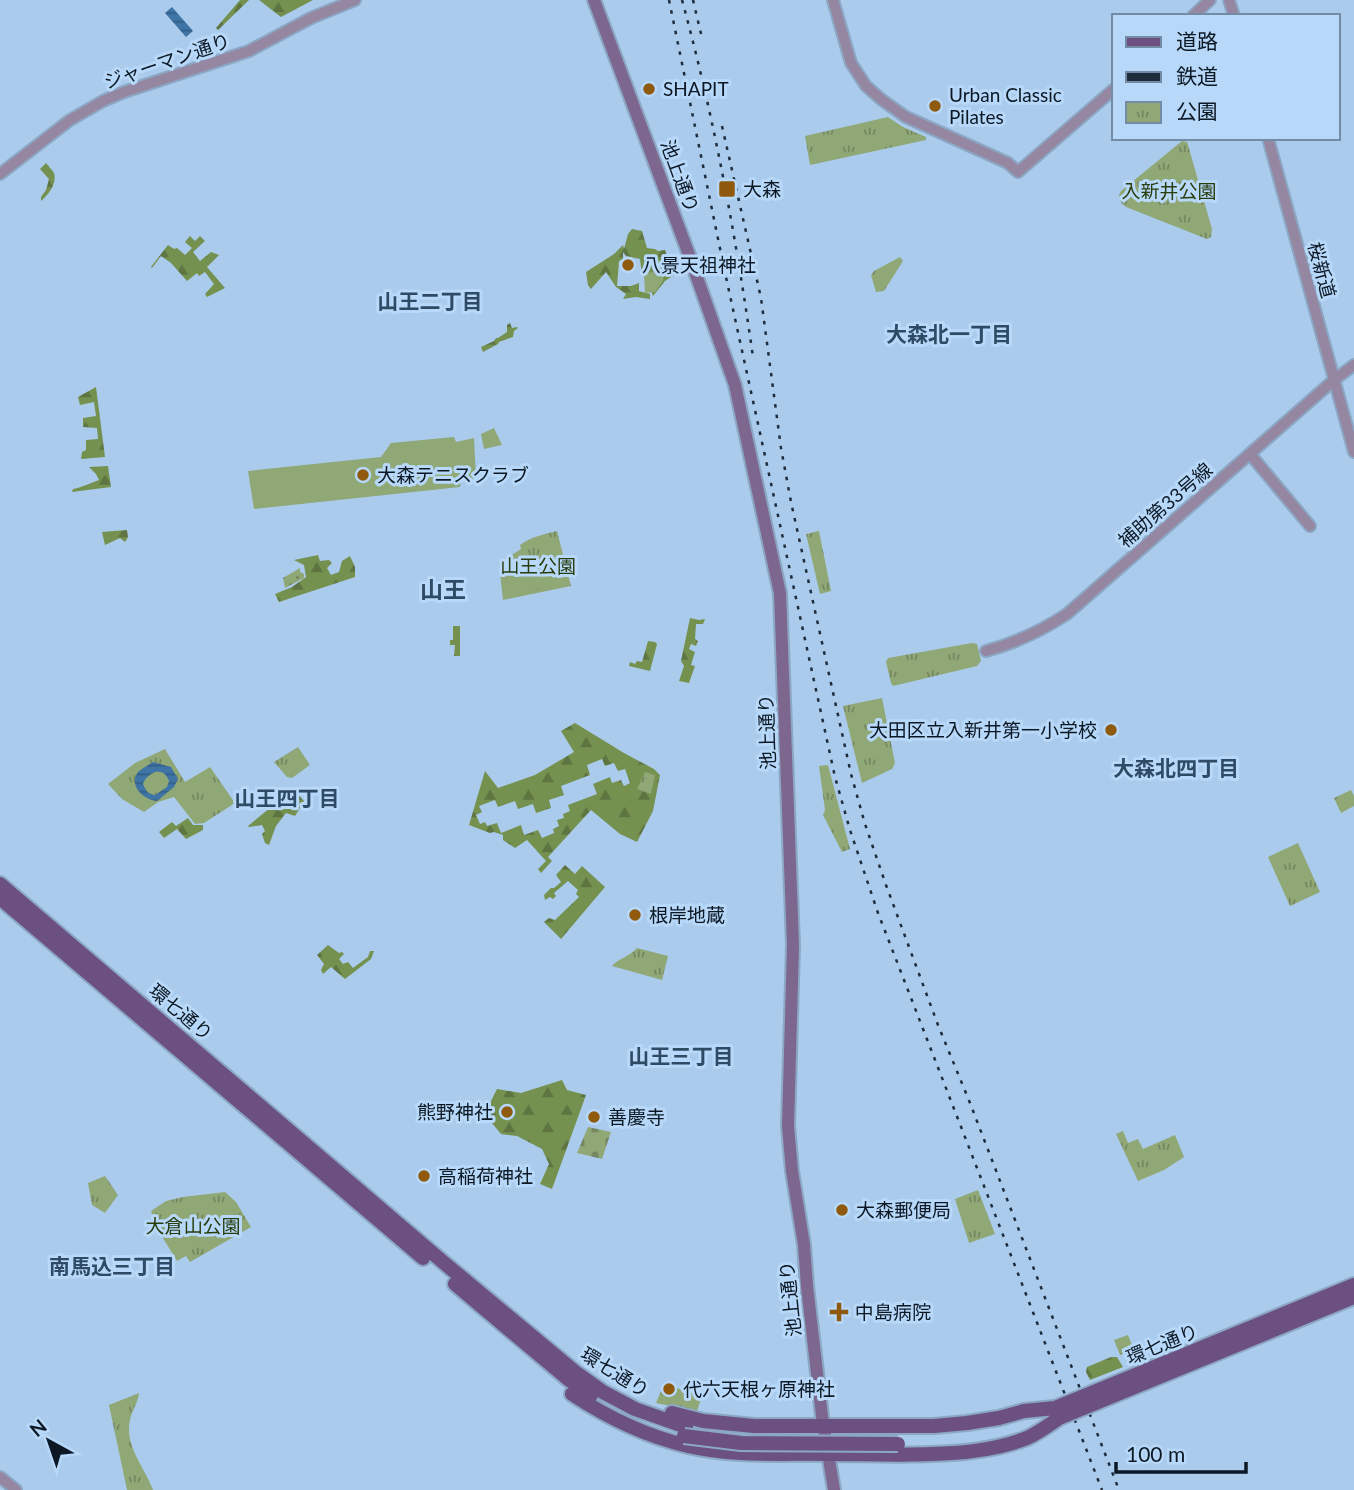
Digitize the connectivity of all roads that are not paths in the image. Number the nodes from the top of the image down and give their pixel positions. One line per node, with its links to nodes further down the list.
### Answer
1 (355, 0): 8 (street, ジャーマン通り)
2 (594, 0): 22 (main road, 池上通り)
3 (833, 0): 6 (street)
4 (1210, 0): 5 (street)
5 (1195, 14)
6 (1112, 91)
7 (1269, 140): 10 (street, 桜新道)
8 (0, 174)
9 (1354, 365): 10 (street, 補助第33号線)
10 (1334, 380): 11 (street, 桜新道); 12 (street, 補助第33号線)
11 (1354, 452)
12 (1250, 454): 13 (street); 14 (street, 補助第33号線)
13 (1310, 526)
14 (986, 651)
15 (0, 884): 19 (main road, 環七通り)
16 (0, 898): 19 (main road, 環七通り)
17 (1354, 1285): 20 (main road, 環七通り)
18 (1354, 1297): 20 (main road, 環七通り)
19 (546, 1354): 22 (main road); 23 (main road, 環七通り); 23 (main road, 環七通り); 24 (main road)
20 (1096, 1397): 21 (main road, 環七通り, bridge)
21 (1057, 1413): 22 (main road); 23 (main road, 環七通り); 24 (main road)
22 (824, 1425): 24 (main road, 池上通り)
23 (685, 1432)
24 (829, 1454): 27 (main road, 池上通り)
25 (0, 1477): 26 (street)
26 (16, 1490)
27 (834, 1490)

